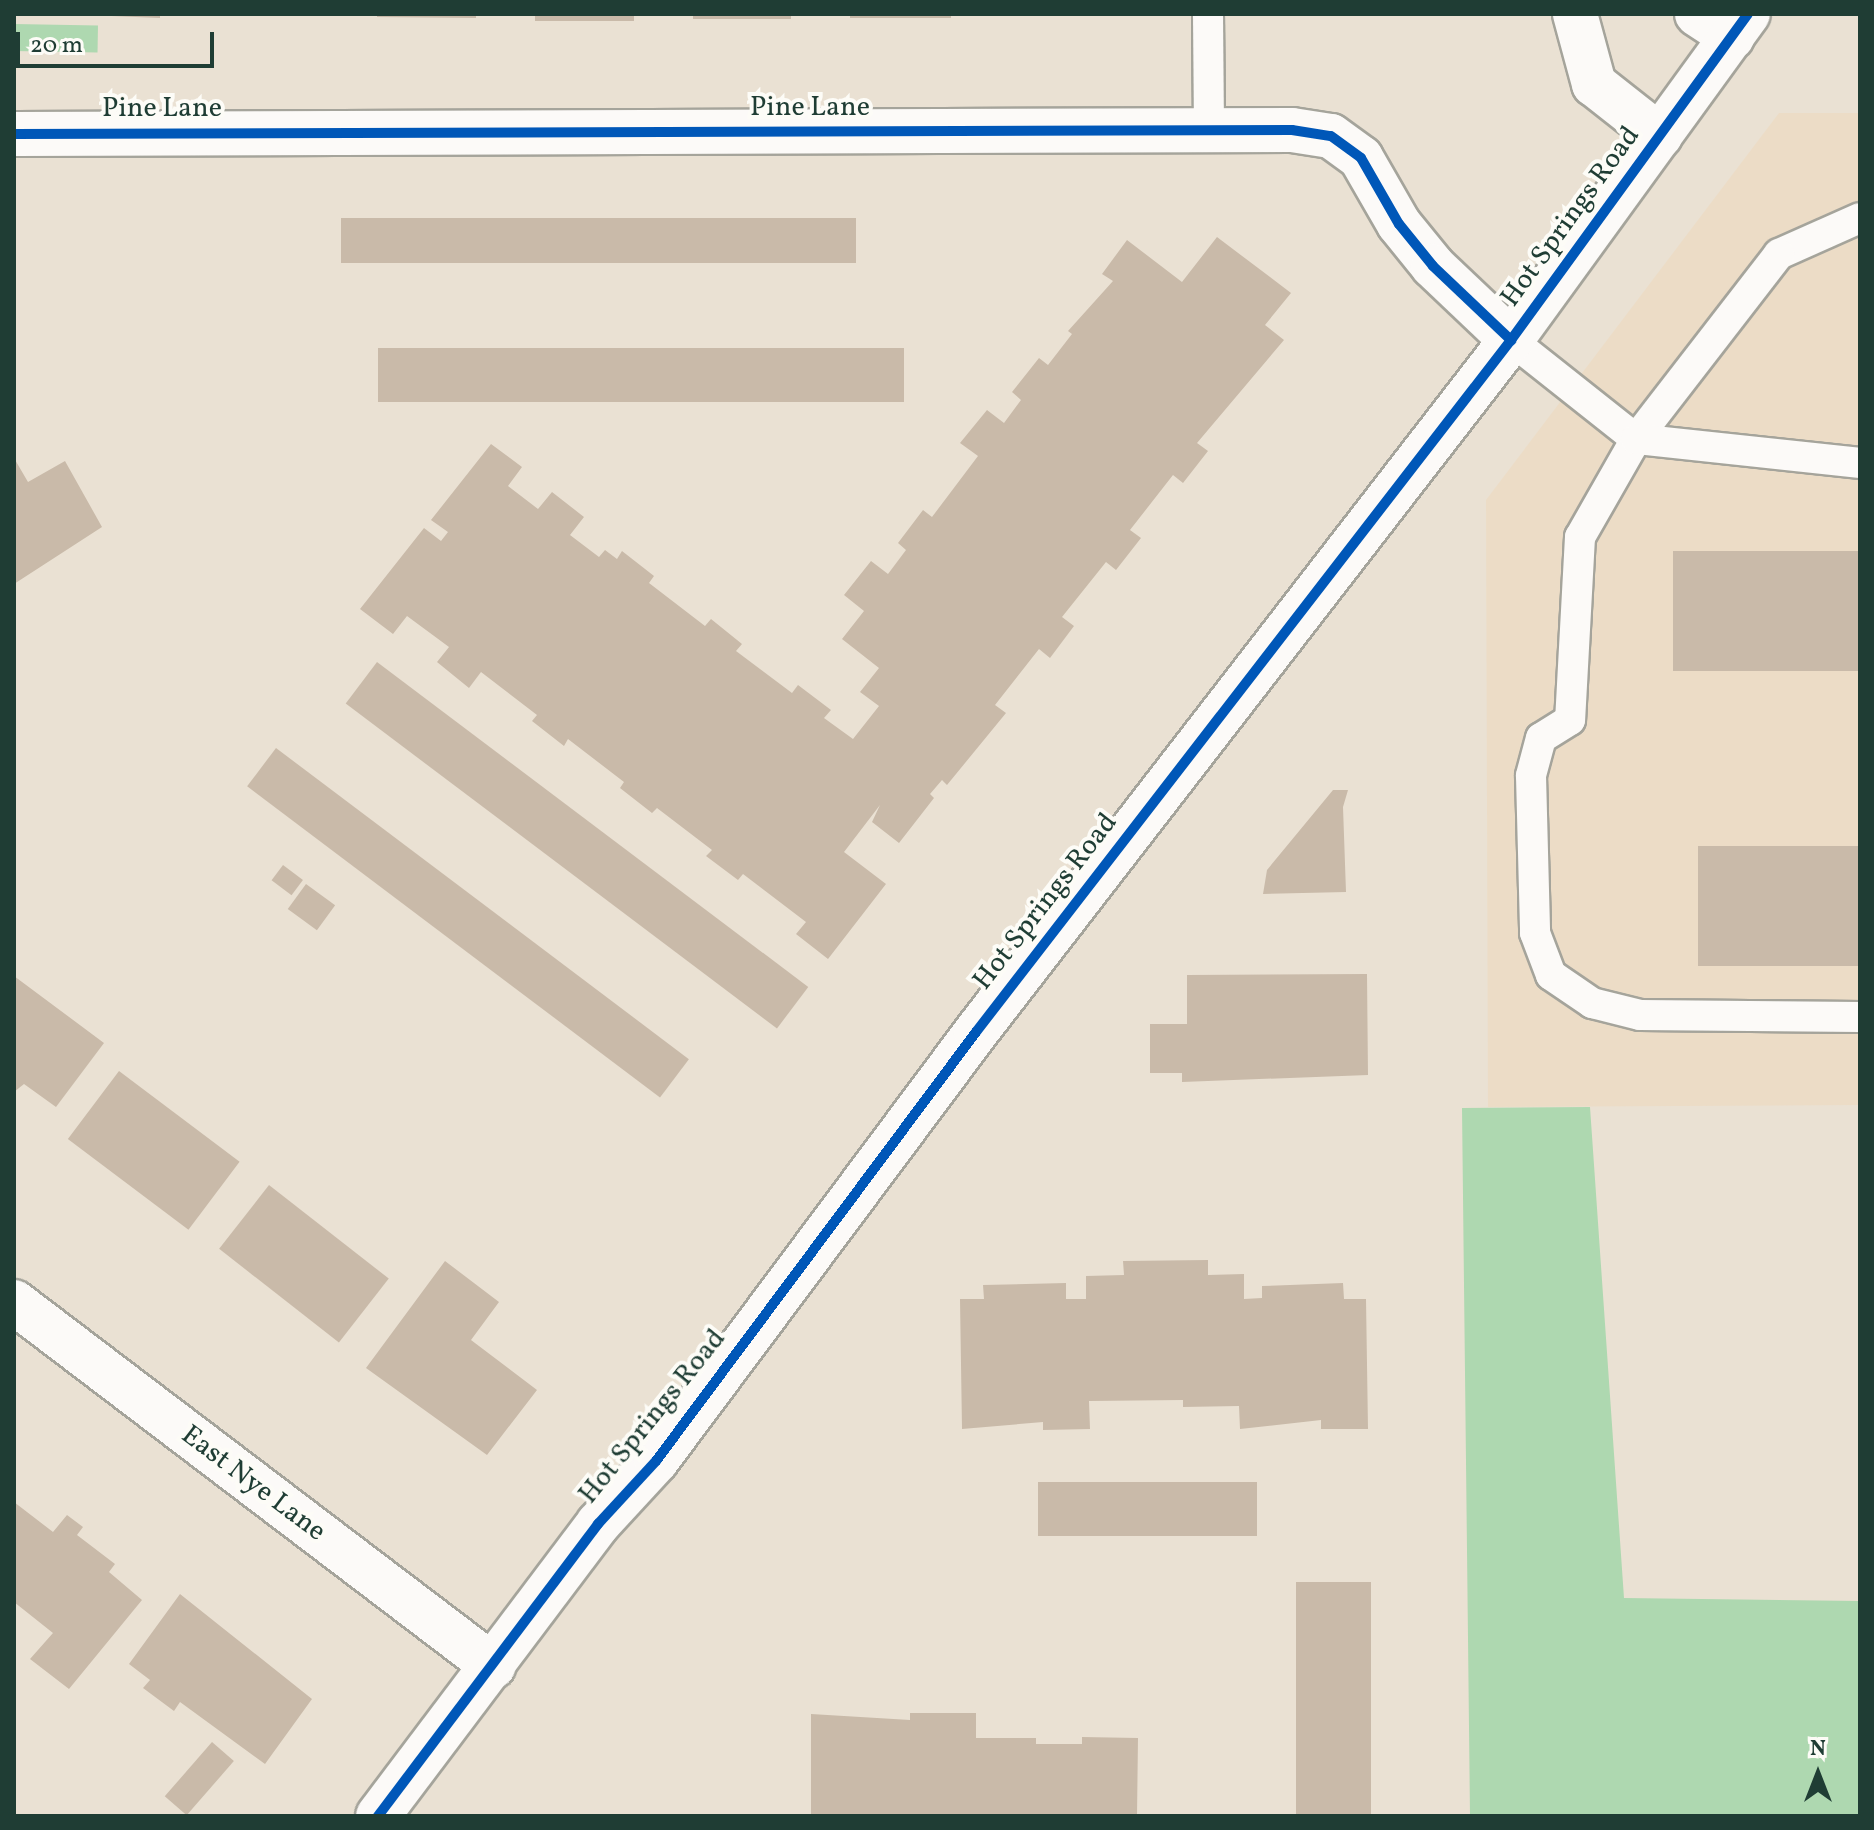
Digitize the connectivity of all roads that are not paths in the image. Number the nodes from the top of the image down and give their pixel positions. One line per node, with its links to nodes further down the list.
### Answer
1 (1208, 14): 5 (lane)
2 (1575, 14): 6 (street)
3 (1726, 22): 6 (street, Hot Springs Road)
4 (14, 134): 5 (street, Pine Lane)
5 (1209, 134): 8 (street, Pine Lane)
6 (1660, 136): 8 (street, Hot Springs Road)
7 (1860, 218): 9 (lane)
8 (1511, 340): 9 (lane); 13 (street, Hot Springs Road)
9 (1636, 439): 10 (lane); 11 (lane)
10 (1860, 463)
11 (1860, 1017)
12 (14, 1302): 13 (street, East Nye Lane)
13 (493, 1666): 14 (street, Hot Springs Road)
14 (378, 1816)

